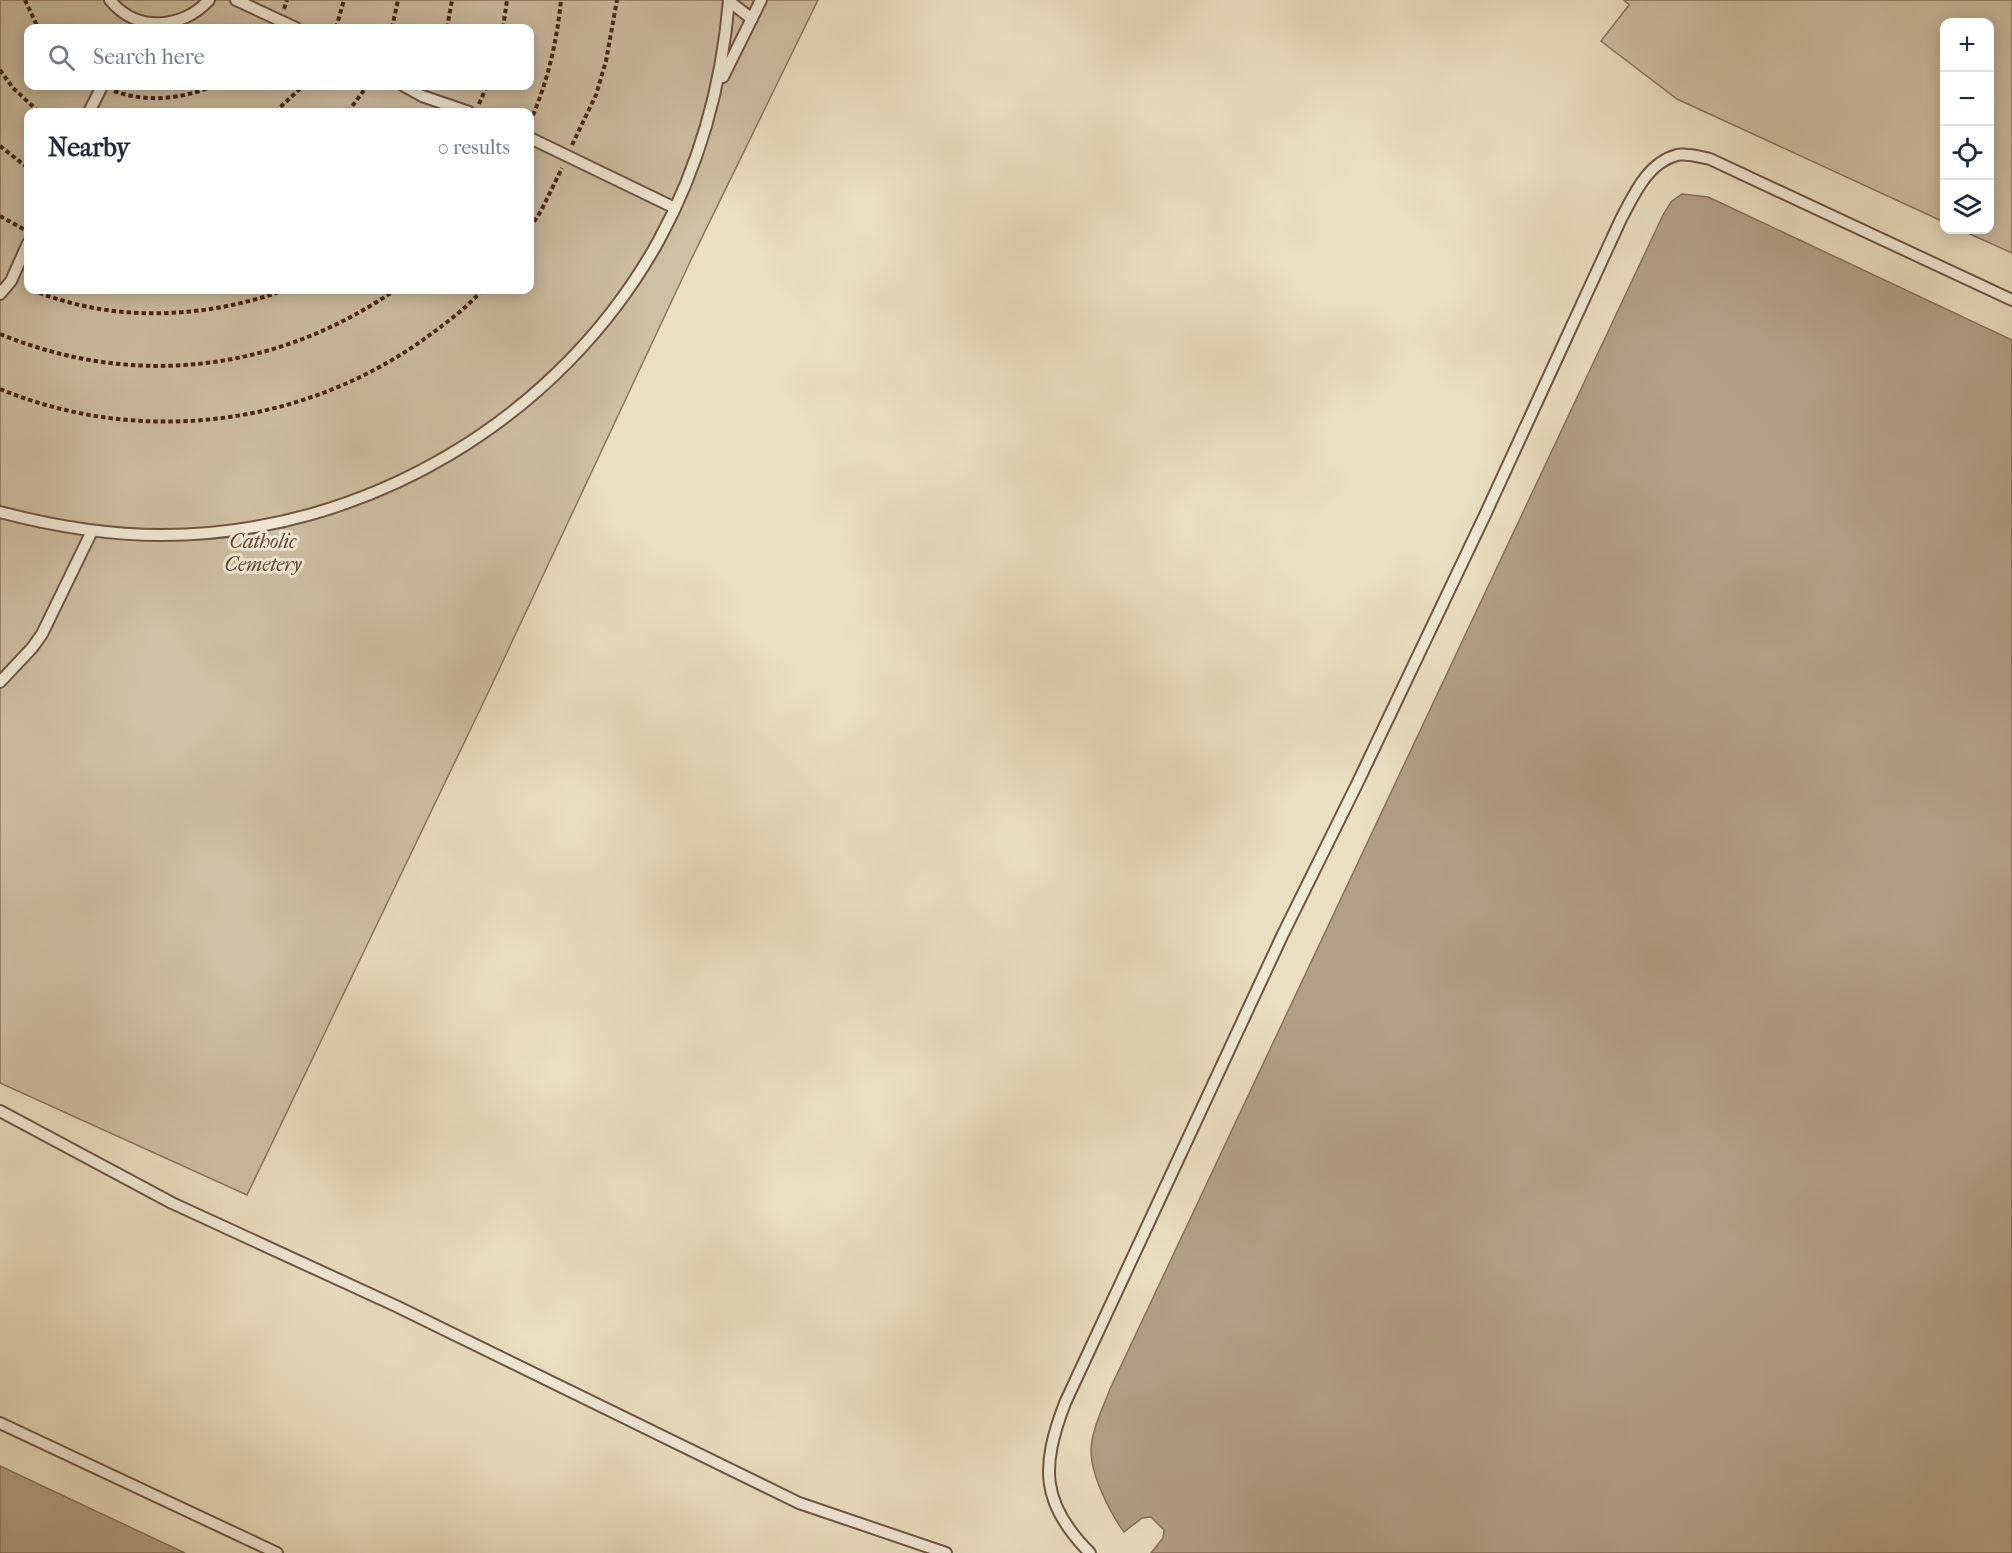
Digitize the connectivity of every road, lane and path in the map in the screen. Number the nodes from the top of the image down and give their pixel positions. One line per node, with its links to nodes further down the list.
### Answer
1 (26, 0): 15 (path)
2 (110, 0): 14 (lane)
3 (209, 0): 14 (lane)
4 (236, 0): 16 (lane)
5 (344, 0): 17 (path)
6 (398, 0): 18 (path)
7 (452, 0): 19 (path)
8 (507, 0): 20 (path)
9 (561, 0): 36 (path)
10 (617, 0): 39 (path)
11 (761, 0): 13 (lane)
12 (729, 1): 13 (lane); 29 (lane)
13 (752, 19): 29 (lane)
14 (130, 23)
15 (36, 24)
16 (287, 24)
17 (337, 24)
18 (393, 24)
19 (448, 24)
20 (504, 24)
21 (0, 70): 30 (path)
22 (99, 90): 31 (lane)
23 (111, 90): 24 (path)
24 (202, 90)
25 (299, 90): 32 (path)
26 (364, 90): 33 (path)
27 (411, 90): 34 (lane)
28 (485, 90): 35 (path)
29 (716, 94): 41 (lane)
30 (35, 108)
31 (91, 108)
32 (279, 108)
33 (351, 108)
34 (457, 108)
35 (478, 108)
36 (534, 111)
37 (534, 140): 39 (lane)
38 (0, 146): 40 (path)
39 (567, 157): 41 (lane); 43 (path)
40 (24, 165)
41 (675, 208): 55 (lane)
42 (0, 216): 44 (path)
43 (534, 221)
44 (24, 229)
45 (24, 252): 46 (lane)
46 (0, 294)
47 (44, 294): 48 (path)
48 (271, 294)
49 (389, 294): 52 (path)
50 (478, 294): 53 (path)
51 (2012, 300): 61 (lane)
52 (0, 334)
53 (0, 389)
54 (0, 512): 55 (lane)
55 (92, 531): 56 (lane)
56 (0, 682)
57 (0, 1111): 60 (lane)
58 (0, 1423): 59 (lane)
59 (277, 1553)
60 (946, 1553)
61 (1089, 1553)

